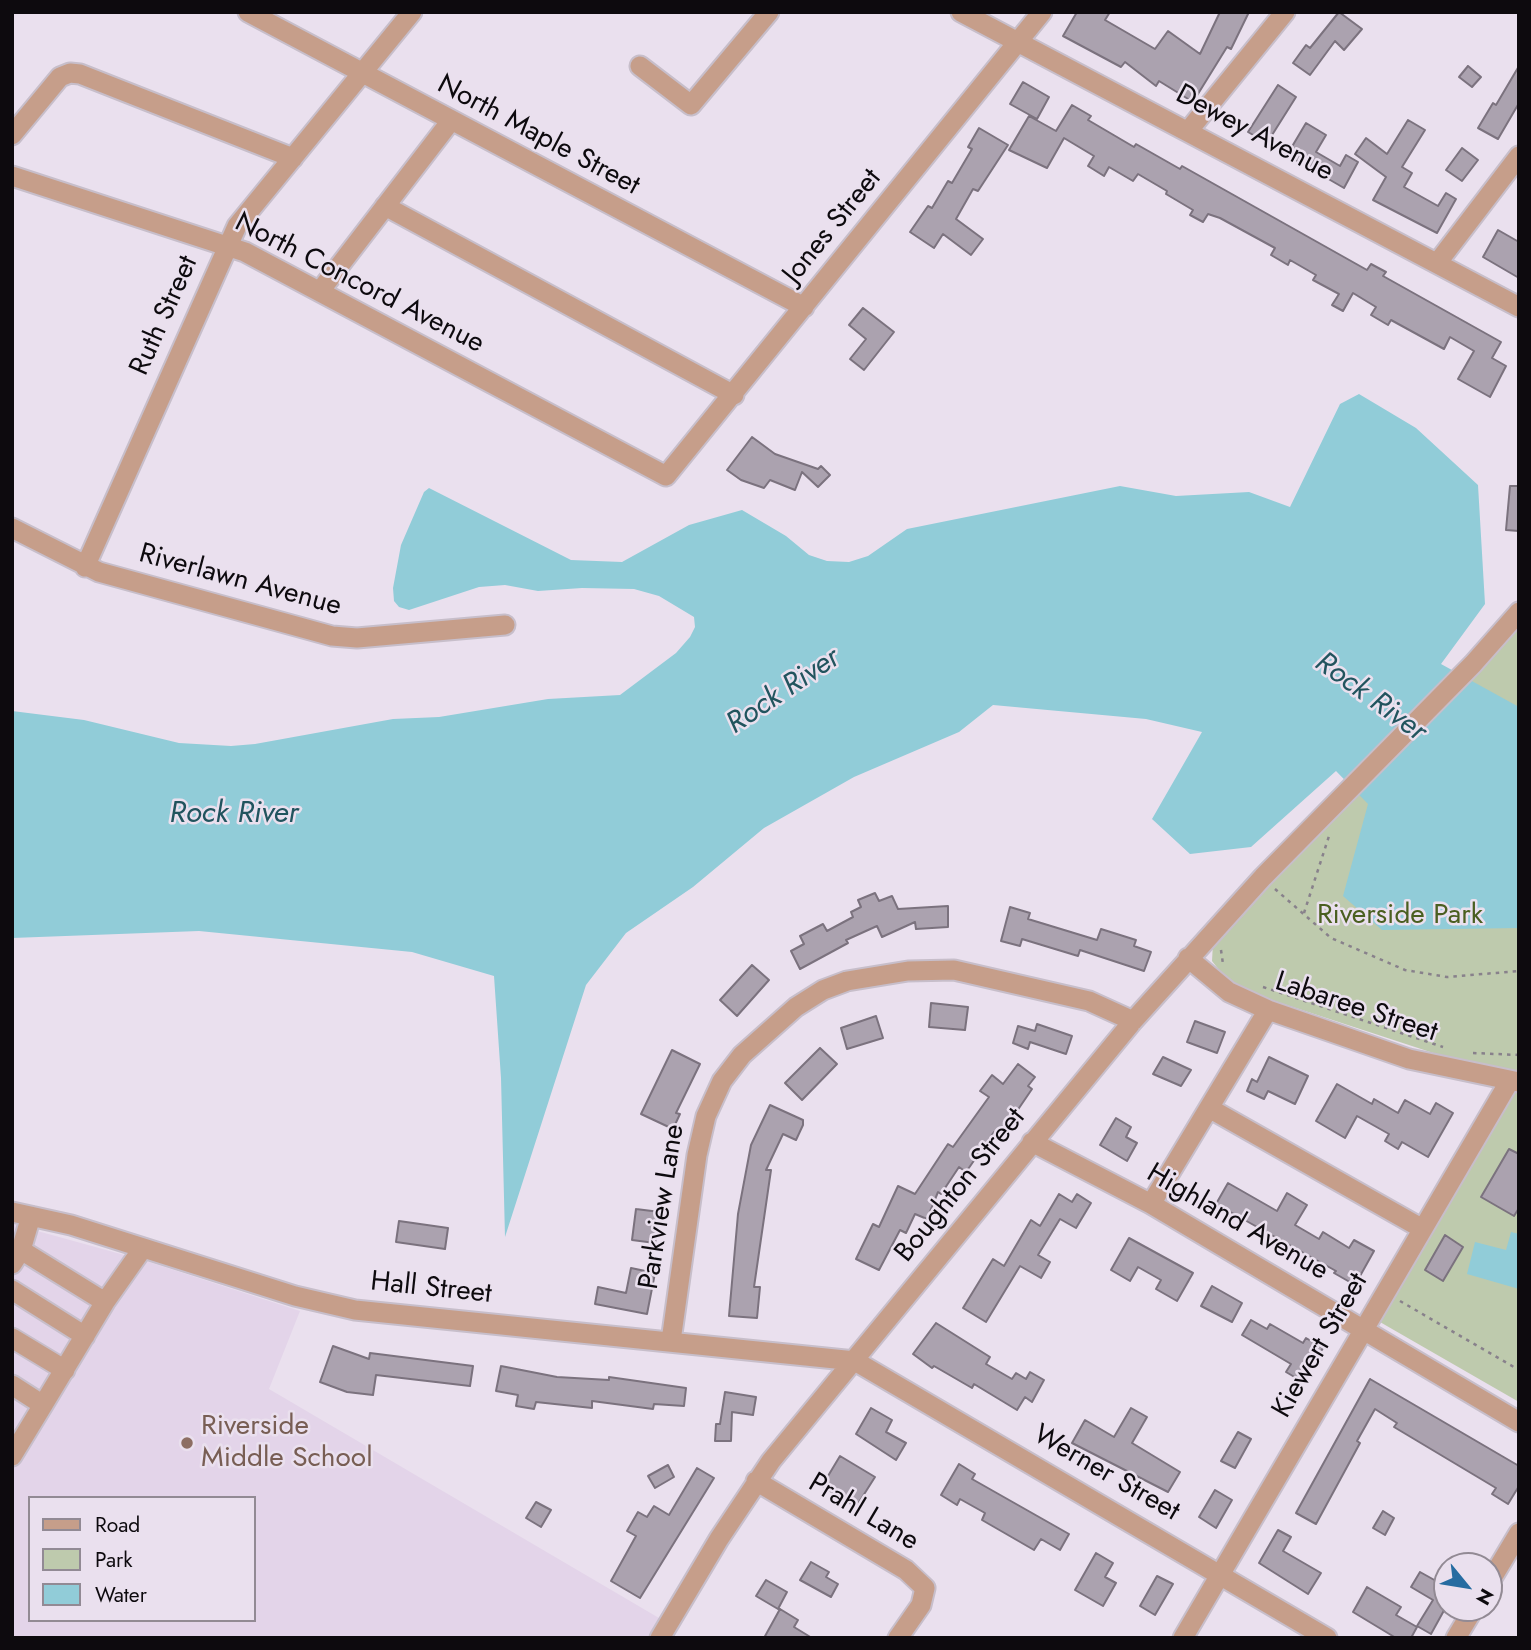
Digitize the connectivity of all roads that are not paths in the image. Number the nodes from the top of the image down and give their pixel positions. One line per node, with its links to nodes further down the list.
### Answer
1 (248, 12): 9 (street, North Maple Street)
2 (412, 12): 9 (street, Ruth Street)
3 (769, 12): 8 (street)
4 (961, 12): 7 (street, Dewey Avenue)
5 (1042, 12): 7 (street, Jones Street)
6 (1285, 12): 11 (street)
7 (1018, 42): 11 (street, Dewey Avenue); 20 (street, Jones Street)
8 (640, 66)
9 (362, 73): 10 (street, North Maple Street); 14 (street, Ruth Street)
10 (450, 122): 16 (street); 20 (street, North Maple Street)
11 (1189, 130): 18 (street, Dewey Avenue)
12 (12, 135): 14 (street)
13 (1519, 156): 18 (street)
14 (293, 158): 17 (street, Ruth Street)
15 (12, 176): 17 (street, North Concord Avenue)
16 (385, 206): 19 (street); 22 (street)
17 (226, 247): 19 (street, North Concord Avenue); 25 (street, Ruth Street)
18 (1438, 262): 21 (street, Dewey Avenue)
19 (320, 291): 23 (street, North Concord Avenue)
20 (804, 307): 22 (street, Jones Street)
21 (1519, 307)
22 (734, 395): 23 (street, Jones Street)
23 (666, 476)
24 (12, 528): 25 (street, Riverlawn Avenue)
25 (85, 567): 27 (street, Riverlawn Avenue)
26 (1519, 612): 28 (street, Boughton Street)
27 (505, 625)
28 (1188, 958): 29 (street, Labaree Street); 30 (street, Boughton Street)
29 (1268, 1010): 31 (street, Labaree Street); 32 (street)
30 (1132, 1021): 33 (street, Boughton Street); 44 (street, Parkview Lane)
31 (1514, 1082): 36 (street, Kiewert Street)
32 (1209, 1108): 34 (street); 36 (street)
33 (1032, 1142): 34 (street, Highland Avenue); 45 (street, Boughton Street)
34 (1151, 1204): 41 (street, Highland Avenue)
35 (22, 1214): 37 (street, Hall Street); 38 (street)
36 (1421, 1228): 41 (street, Kiewert Street)
37 (143, 1248): 40 (street); 44 (street, Hall Street)
38 (17, 1257): 40 (street)
39 (12, 1290): 42 (street)
40 (105, 1302): 42 (street)
41 (1363, 1329): 49 (street, Highland Avenue); 54 (street, Kiewert Street)
42 (85, 1336): 46 (street)
43 (12, 1338): 46 (street)
44 (671, 1341): 45 (street, Hall Street)
45 (855, 1361): 51 (street, Boughton Street); 54 (street, Werner Street)
46 (65, 1370): 48 (street)
47 (12, 1385): 48 (street)
48 (43, 1405): 50 (street)
49 (1519, 1422)
50 (12, 1456)
51 (756, 1481): 56 (street, Boughton Street); 57 (street, Prahl Lane)
52 (1519, 1534): 53 (street)
53 (1503, 1560)
54 (1222, 1574): 58 (street, Kiewert Street); 59 (street, Werner Street)
55 (1466, 1622): 60 (street)
56 (660, 1638)
57 (898, 1638)
58 (1182, 1638)
59 (1327, 1638)
60 (1456, 1638)

